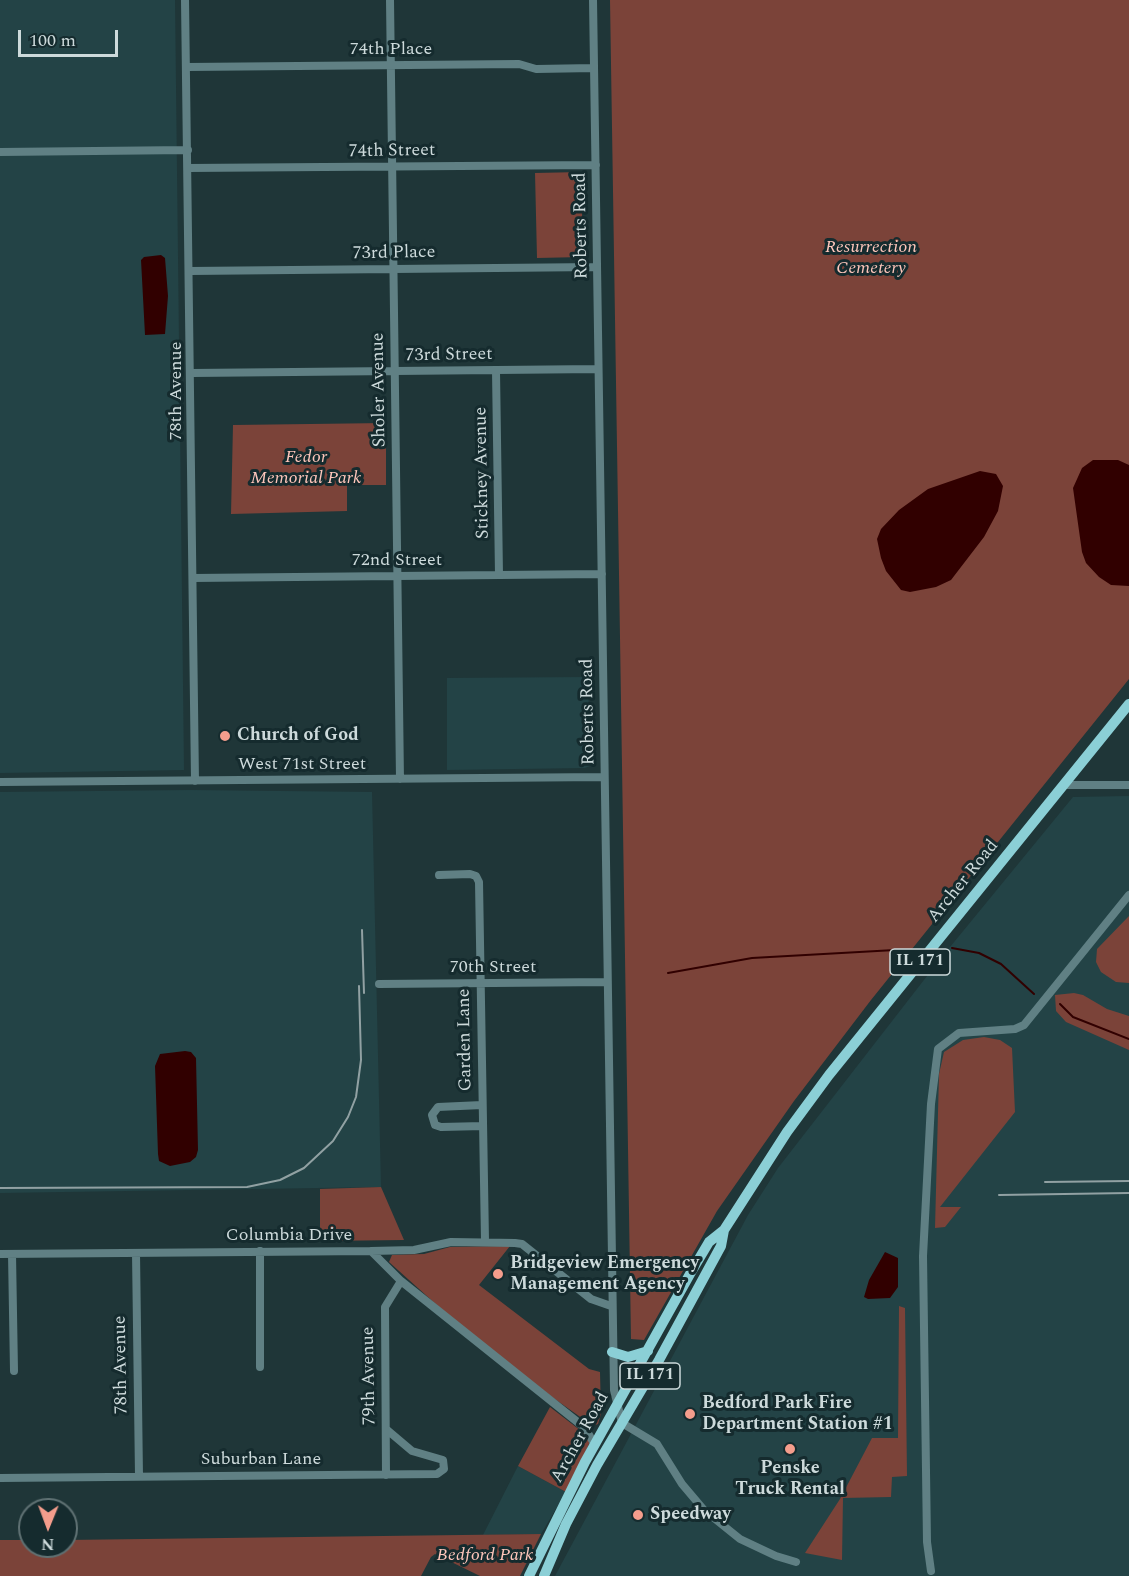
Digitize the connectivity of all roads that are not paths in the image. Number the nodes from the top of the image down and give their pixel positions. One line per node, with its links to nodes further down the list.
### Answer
1 (185, 0): 5 (street, 78th Avenue)
2 (390, 0): 4 (street, Sholer Avenue)
3 (593, 0): 6 (street, Roberts Road)
4 (391, 65): 5 (street, 74th Place); 6 (street, 74th Place); 10 (street, Sholer Avenue)
5 (187, 67): 7 (street, 78th Avenue)
6 (594, 68): 9 (street, Roberts Road)
7 (188, 150): 8 (street); 11 (street, 78th Avenue)
8 (0, 152)
9 (596, 165): 10 (street, 74th Street); 12 (street, Roberts Road)
10 (390, 167): 11 (street, 74th Street); 13 (street, Sholer Avenue)
11 (189, 168): 14 (street, 78th Avenue)
12 (597, 267): 13 (street, 73rd Place); 15 (street, Roberts Road)
13 (393, 270): 14 (street, 73rd Place); 17 (street, Sholer Avenue)
14 (190, 271): 18 (street, 78th Avenue)
15 (598, 369): 16 (street, 73rd Street); 19 (street, Roberts Road)
16 (496, 370): 17 (street, 73rd Street); 20 (street, Stickney Avenue)
17 (394, 371): 18 (street, 73rd Street); 21 (street, Sholer Avenue)
18 (192, 373): 22 (street, 78th Avenue)
19 (602, 574): 20 (street, 72nd Street); 24 (street, Roberts Road)
20 (499, 575): 21 (street, 72nd Street)
21 (398, 576): 22 (street, 72nd Street); 25 (street, Sholer Avenue)
22 (193, 578): 26 (street, 78th Avenue)
23 (1129, 704): 29 (main road, Archer Road / IL 171)
24 (604, 777): 25 (street, West 71st Street); 32 (street, Roberts Road)
25 (400, 779): 26 (street, West 71st Street)
26 (195, 781): 27 (street, West 71st Street)
27 (0, 783)
28 (1129, 785): 29 (street)
29 (1064, 786): 37 (main road, Archer Road / IL 171)
30 (439, 875): 33 (street, Garden Lane)
31 (1129, 895): 60 (street)
32 (607, 982): 33 (street, 70th Street); 45 (street, Roberts Road)
33 (480, 983): 34 (street, 70th Street); 35 (street, Garden Lane)
34 (379, 984)
35 (482, 1105): 36 (street, Garden Lane); 36 (street)
36 (483, 1126): 38 (street, Garden Lane)
37 (724, 1230): 46 (main road, Archer Road / IL 171); 51 (main road, Archer Road / IL 171)
38 (485, 1241): 40 (street); 45 (street)
39 (260, 1251): 40 (street, Columbia Drive); 41 (street, Columbia Drive); 48 (street)
40 (371, 1251): 44 (street, Columbia Drive)
41 (136, 1253): 43 (street, Columbia Drive); 57 (street, 78th Avenue)
42 (0, 1254): 43 (street, Columbia Drive)
43 (12, 1254): 49 (street)
44 (400, 1281): 52 (street, Columbia Drive); 53 (street, 79th Avenue)
45 (611, 1306): 47 (street, Roberts Road)
46 (648, 1351): 47 (main road); 50 (main road, Archer Road / IL 171)
47 (612, 1352): 50 (street, Roberts Road)
48 (260, 1367)
49 (14, 1371)
50 (619, 1405): 51 (street, Roberts Road); 54 (main road, Archer Road / IL 171)
51 (622, 1423): 59 (street); 62 (main road, Archer Road / IL 171)
52 (585, 1428): 54 (street); 55 (street, Columbia Drive)
53 (386, 1429): 56 (street, 79th Avenue); 56 (street, Suburban Lane)
54 (604, 1430): 55 (main road, Archer Road / IL 171)
55 (595, 1445): 61 (main road, Archer Road / IL 171)
56 (387, 1474): 57 (street, Suburban Lane)
57 (139, 1476): 58 (street, Suburban Lane)
58 (0, 1478)
59 (796, 1562)
60 (931, 1571)
61 (529, 1576)
62 (544, 1576)

